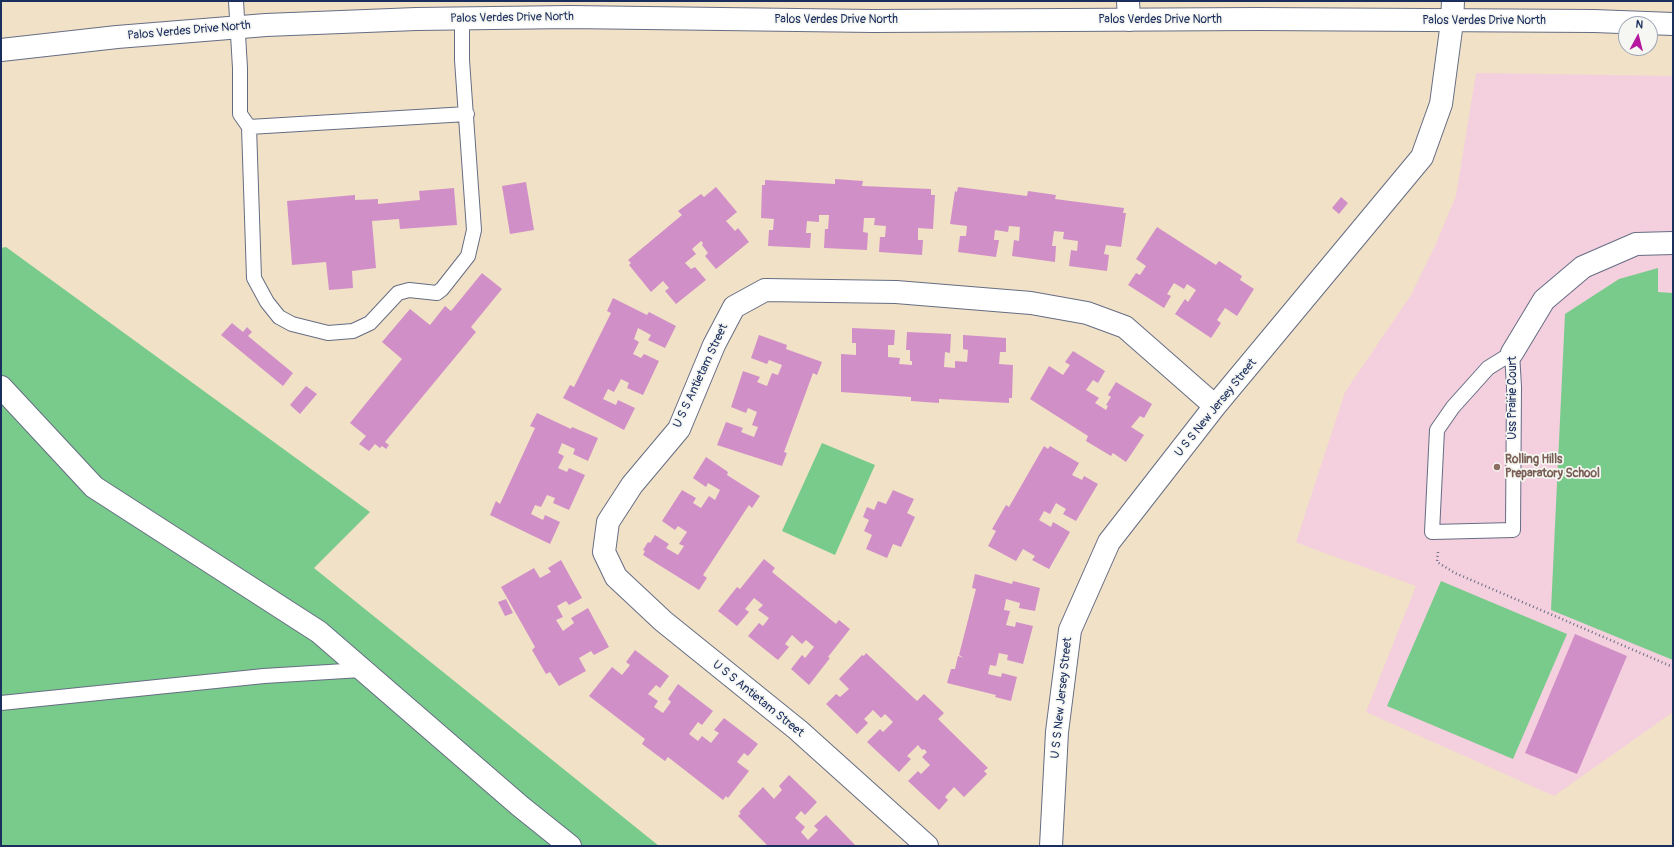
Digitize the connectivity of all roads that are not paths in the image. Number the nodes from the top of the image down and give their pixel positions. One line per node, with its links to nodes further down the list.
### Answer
1 (236, 1): 6 (lane)
2 (1129, 11): 3 (street, Palos Verdes Drive North); 4 (street, Palos Verdes Drive North)
3 (1452, 11): 5 (street, Palos Verdes Drive North); 13 (street, U S S New Jersey Street)
4 (462, 18): 6 (street, Palos Verdes Drive North); 8 (lane)
5 (1673, 24)
6 (237, 27): 7 (street, Palos Verdes Drive North); 9 (lane)
7 (1, 50)
8 (467, 114): 9 (lane); 9 (lane)
9 (249, 127)
10 (1673, 243): 11 (street, Uss Prairie Court)
11 (1512, 353): 11 (lane, Uss Prairie Court)
12 (1, 387): 14 (street)
13 (1216, 406): 17 (street, U S S Antietam Street); 18 (street, U S S New Jersey Street)
14 (361, 670): 15 (lane); 16 (street)
15 (1, 703)
16 (570, 846)
17 (927, 846)
18 (1051, 846)

